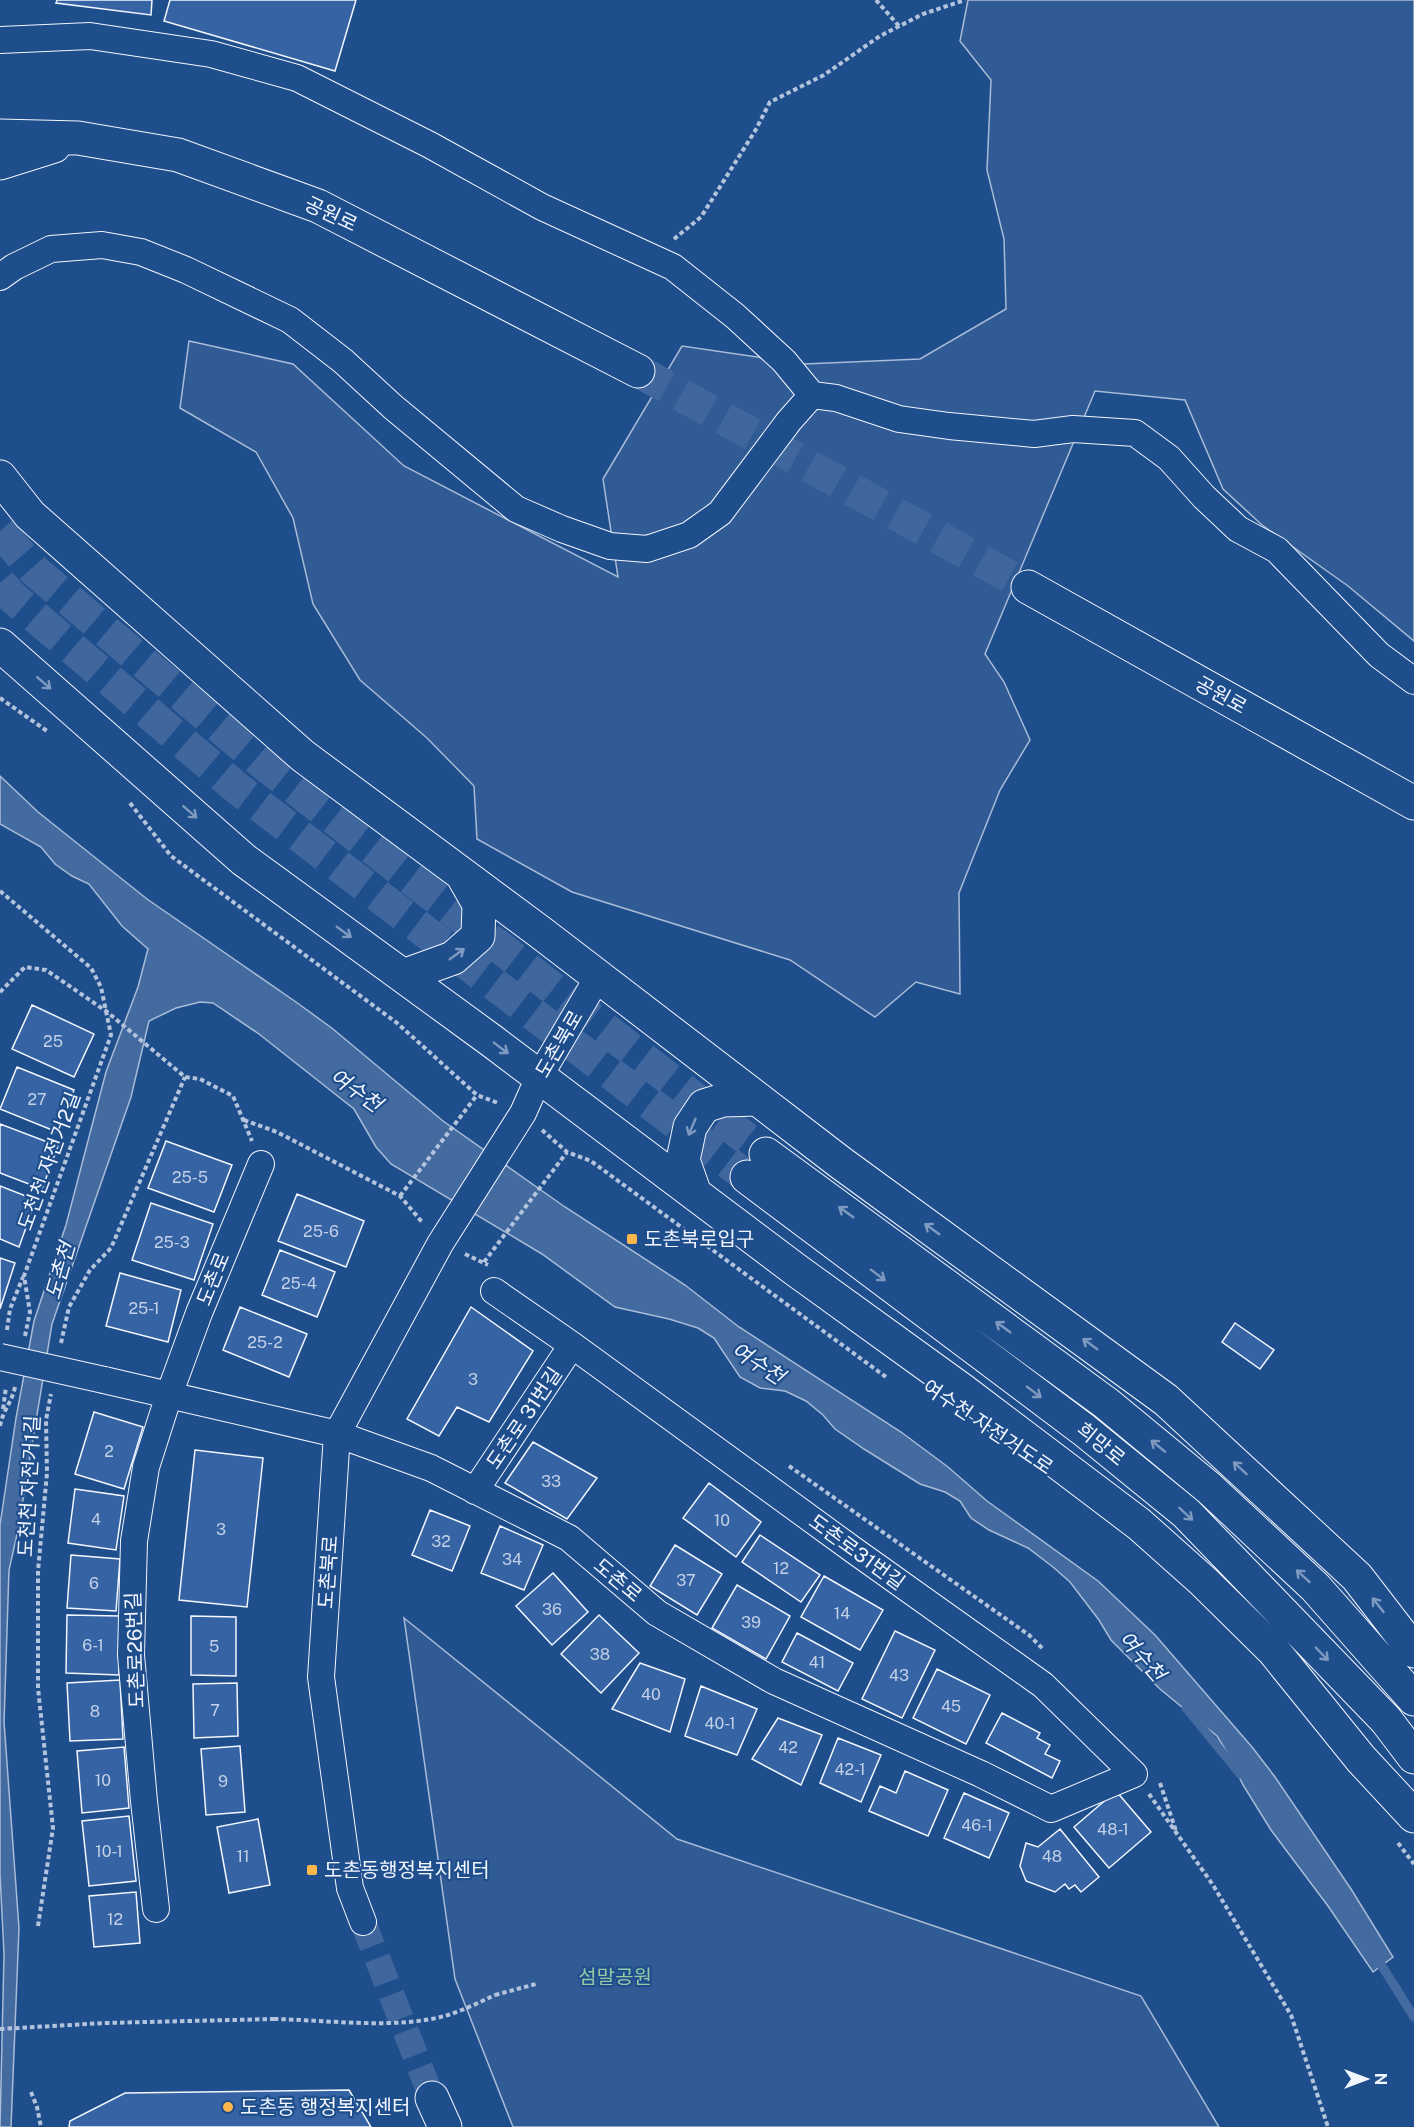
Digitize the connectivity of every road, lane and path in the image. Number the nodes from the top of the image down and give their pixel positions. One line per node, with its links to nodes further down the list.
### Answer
1 (876, 0): 3 (path)
2 (965, 0): 3 (path)
3 (899, 26): 9 (path)
4 (0, 40): 9 (street)
5 (0, 123): 7 (main road)
6 (0, 136): 7 (main road, 공원로)
7 (78, 138): 8 (main road); 11 (main road, 공원로)
8 (0, 164)
9 (653, 258): 12 (street)
10 (0, 277): 12 (street)
11 (638, 371)
12 (812, 395): 16 (street)
13 (0, 477): 18 (main road)
14 (1028, 587): 17 (main road, 공원로)
15 (0, 645): 20 (main road, one-way to 20)
16 (1414, 681)
17 (1414, 803)
18 (463, 875): 20 (main road, one-way to 18); 21 (main road)
19 (0, 891): 23 (path, 도천천 자전거2길)
20 (403, 976): 25 (main road, one-way to 25)
21 (598, 977): 25 (street, 도촌북로); 26 (main road)
22 (0, 992): 23 (path)
23 (106, 1011): 24 (path); 35 (path, 도천천 자전거2길)
24 (185, 1077): 28 (path); 38 (path)
25 (539, 1077): 27 (street, 도촌북로); 31 (main road)
26 (758, 1099): 31 (main road, one-way to 31); 47 (main road, one-way to 26)
27 (523, 1113): 29 (path); 32 (path); 33 (street, 도촌북로)
28 (244, 1120): 30 (path); 32 (path)
29 (567, 1152): 34 (path); 40 (path)
30 (261, 1164): 43 (street, 도촌로)
31 (695, 1194): 51 (main road)
32 (400, 1196): 33 (path)
33 (440, 1244): 45 (street, 도촌북로)
34 (484, 1262)
35 (26, 1271): 39 (path); 39 (path, 도천천 자전거2길)
36 (494, 1291): 37 (street, 도촌로31번길)
37 (572, 1345): 46 (street, 도촌로 31번길); 50 (street, 도촌로31번길)
38 (59, 1352)
39 (8, 1354): 43 (street, 도촌로, bridge)
40 (892, 1381)
41 (16, 1382): 44 (path)
42 (52, 1386): 55 (path, 도천천 자전거1길)
43 (169, 1395): 45 (street, 도촌로); 53 (street, 도촌로26번길)
44 (0, 1426)
45 (337, 1434): 46 (street, 도촌로); 54 (street, 도촌북로)
46 (475, 1491): 50 (street, 도촌로)
47 (1414, 1651)
48 (1414, 1698): 49 (main road, 희망로, one-way to 49)
49 (1414, 1757)
50 (1134, 1774): 62 (path)
51 (1404, 1827): 52 (path)
52 (1414, 1864)
53 (156, 1909)
54 (363, 1922)
55 (38, 1926)
56 (536, 1984): 57 (path, bridge)
57 (0, 2029)
58 (31, 2092): 60 (path)
59 (432, 2098): 61 (main road)
60 (41, 2127)
61 (445, 2127)
62 (1328, 2127)

